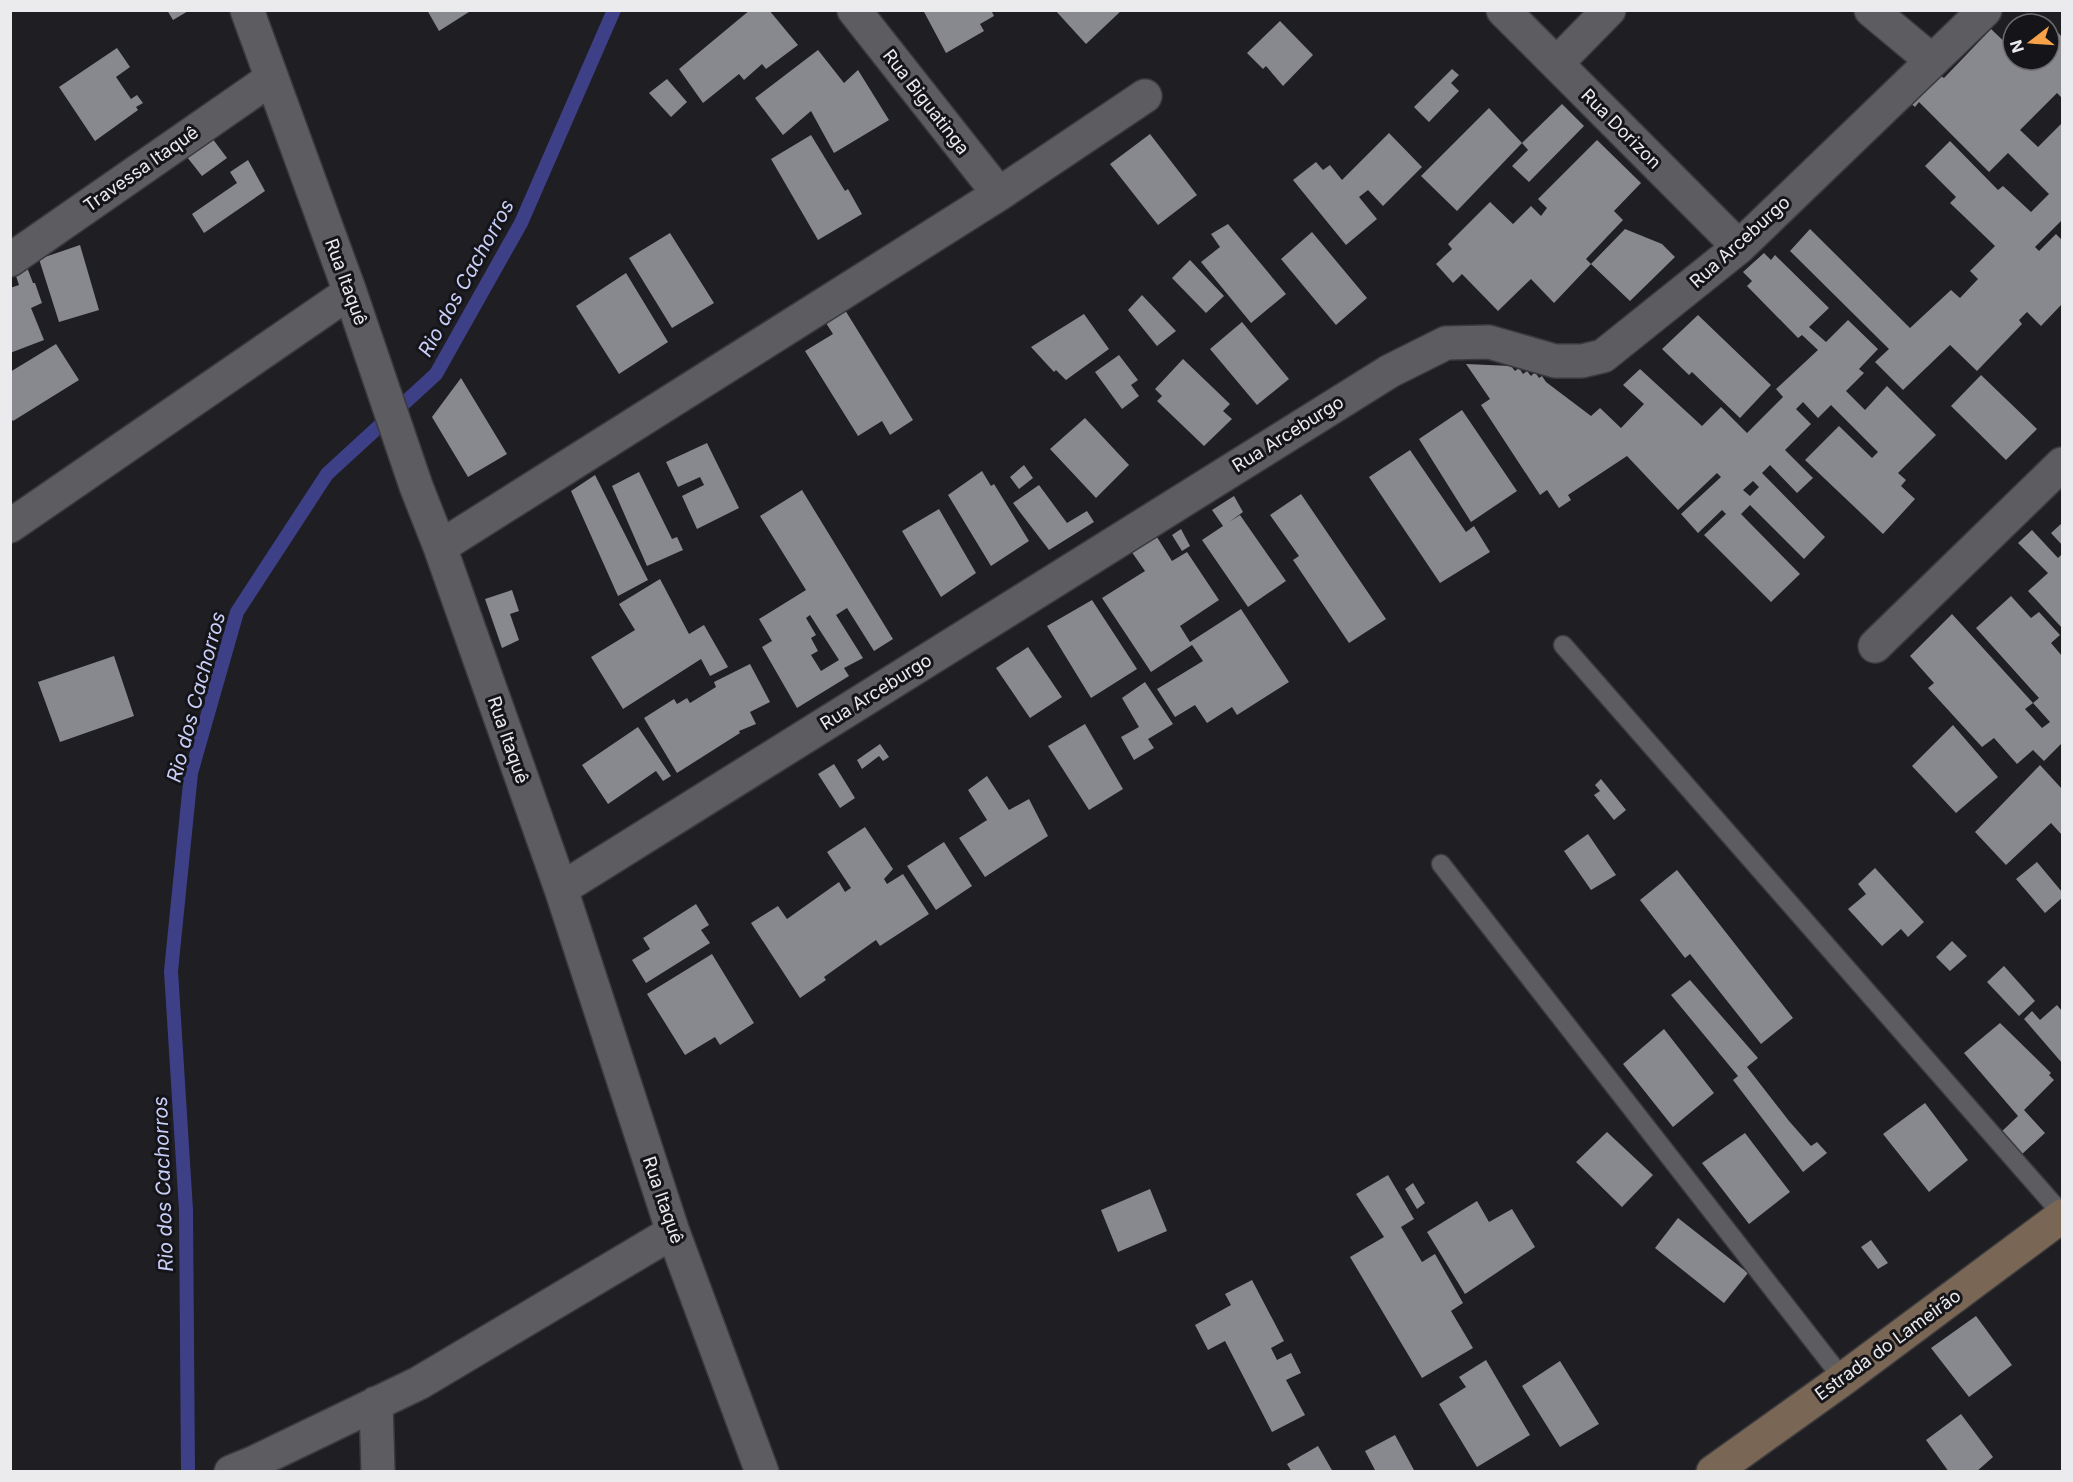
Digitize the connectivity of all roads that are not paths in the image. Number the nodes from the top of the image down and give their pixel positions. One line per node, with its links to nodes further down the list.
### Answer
1 (247, 10): 9 (street, Rua Itaquê)
2 (854, 10): 11 (street, Rua Biguatinga)
3 (1503, 10): 8 (street, Rua Dorizon)
4 (1609, 10): 8 (street)
5 (1871, 10): 7 (street)
6 (1984, 10): 7 (street, Rua Arceburgo)
7 (1932, 60): 12 (street, Rua Arceburgo)
8 (1557, 63): 12 (street, Rua Dorizon)
9 (272, 78): 13 (street, Travessa Itaquê); 14 (street, Rua Itaquê)
10 (1145, 96): 11 (street)
11 (999, 194): 17 (street)
12 (1739, 248): 21 (street, Rua Arceburgo)
13 (10, 260)
14 (350, 292): 16 (street); 17 (street, Rua Itaquê)
15 (2062, 464): 19 (street)
16 (10, 526)
17 (440, 547): 21 (street, Rua Itaquê)
18 (1563, 645): 22 (lane)
19 (1875, 646)
20 (1441, 864): 24 (lane)
21 (561, 889): 23 (street, Rua Itaquê)
22 (2062, 1215): 24 (main road, Estrada do Lameirão)
23 (673, 1232): 25 (street); 28 (street, Rua Itaquê)
24 (1843, 1379): 29 (main road, Estrada do Lameirão)
25 (376, 1402): 26 (street); 27 (street)
26 (242, 1467)
27 (378, 1472)
28 (762, 1472)
29 (1713, 1472)

